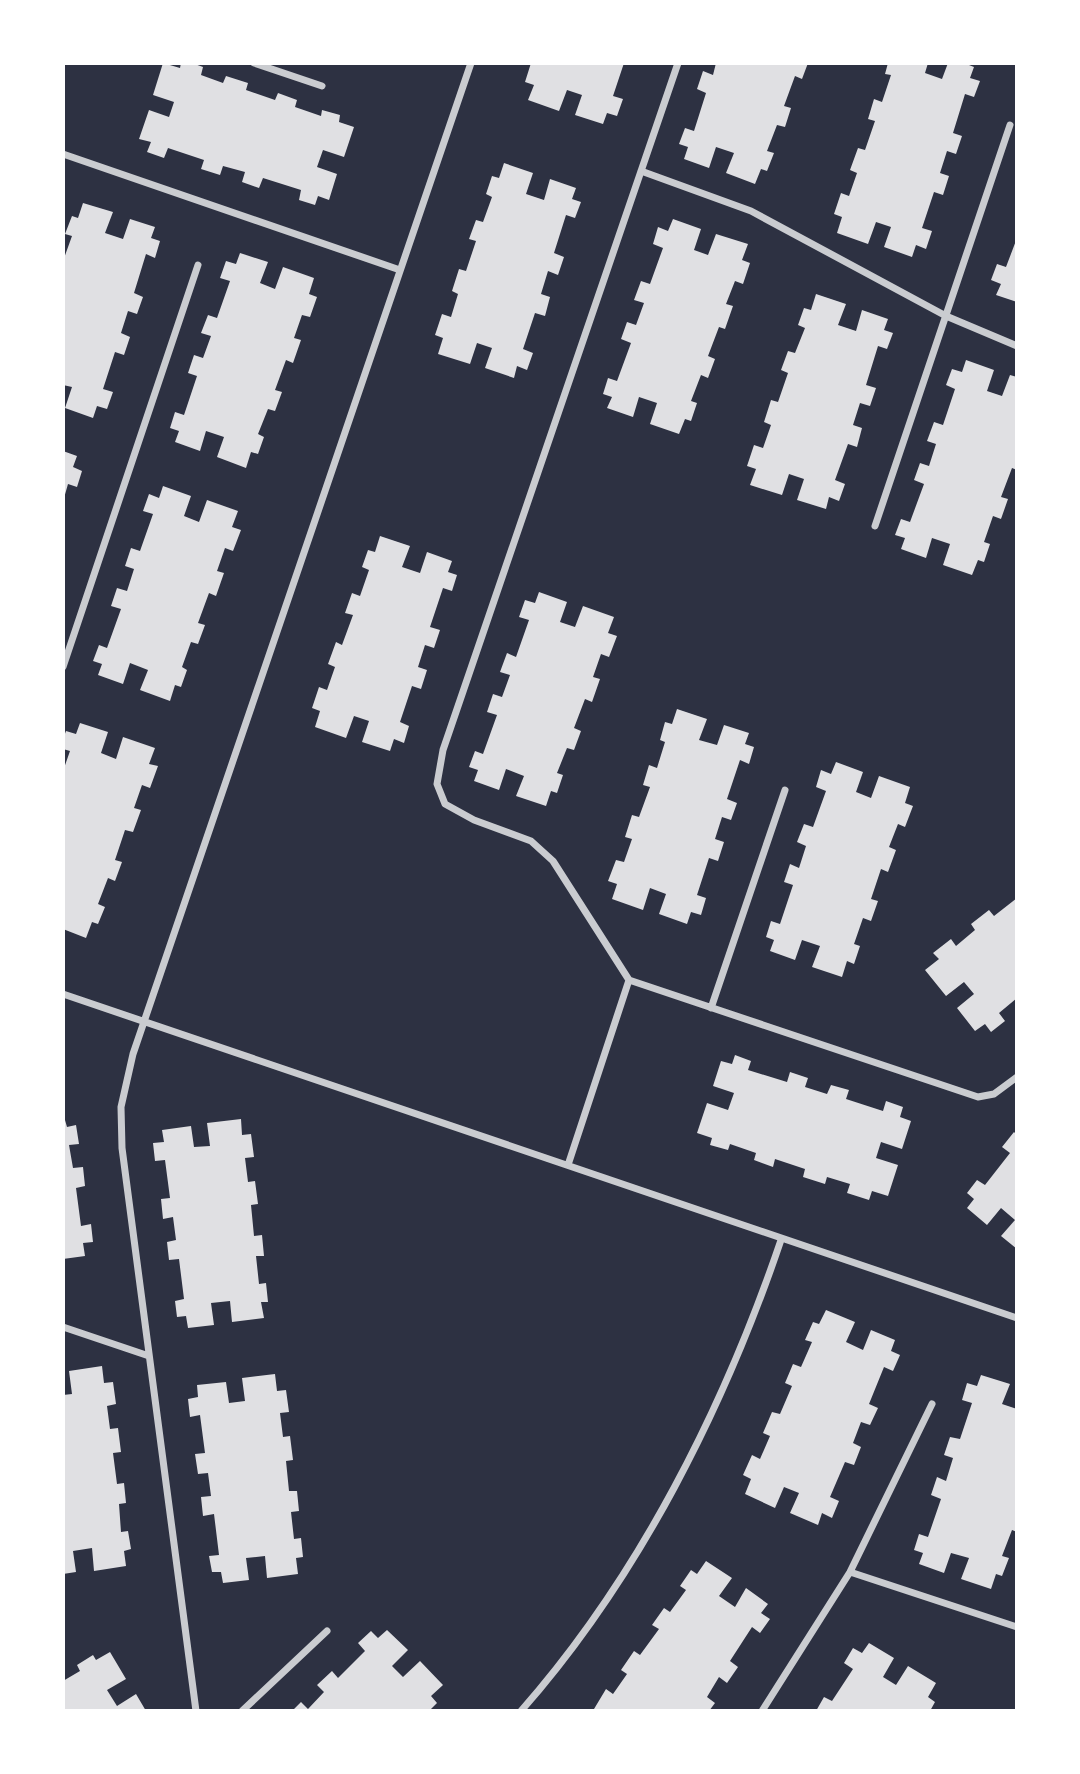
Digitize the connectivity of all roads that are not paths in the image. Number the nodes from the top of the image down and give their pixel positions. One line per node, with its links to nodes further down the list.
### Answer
1 (254, 63): 4 (street)
2 (471, 63): 9 (street)
3 (678, 63): 7 (street)
4 (322, 86)
5 (1010, 125): 10 (street)
6 (63, 154): 9 (street)
7 (641, 171): 10 (street); 15 (street)
8 (198, 265): 13 (street)
9 (400, 270): 18 (street)
10 (946, 316): 11 (street); 12 (street)
11 (1017, 346)
12 (874, 526)
13 (63, 667)
14 (785, 790): 17 (street)
15 (629, 980): 17 (street); 20 (street)
16 (63, 994): 18 (street)
17 (711, 1008): 19 (street)
18 (145, 1022): 20 (street); 24 (street)
19 (1017, 1077)
20 (568, 1165): 21 (street)
21 (781, 1240): 22 (street); 31 (street)
22 (1017, 1318)
23 (63, 1327): 24 (street)
24 (149, 1356): 29 (street)
25 (932, 1404): 26 (street)
26 (850, 1572): 27 (street); 32 (street)
27 (1017, 1628)
28 (327, 1630): 30 (street)
29 (196, 1711)
30 (242, 1711)
31 (521, 1711)
32 (762, 1711)

